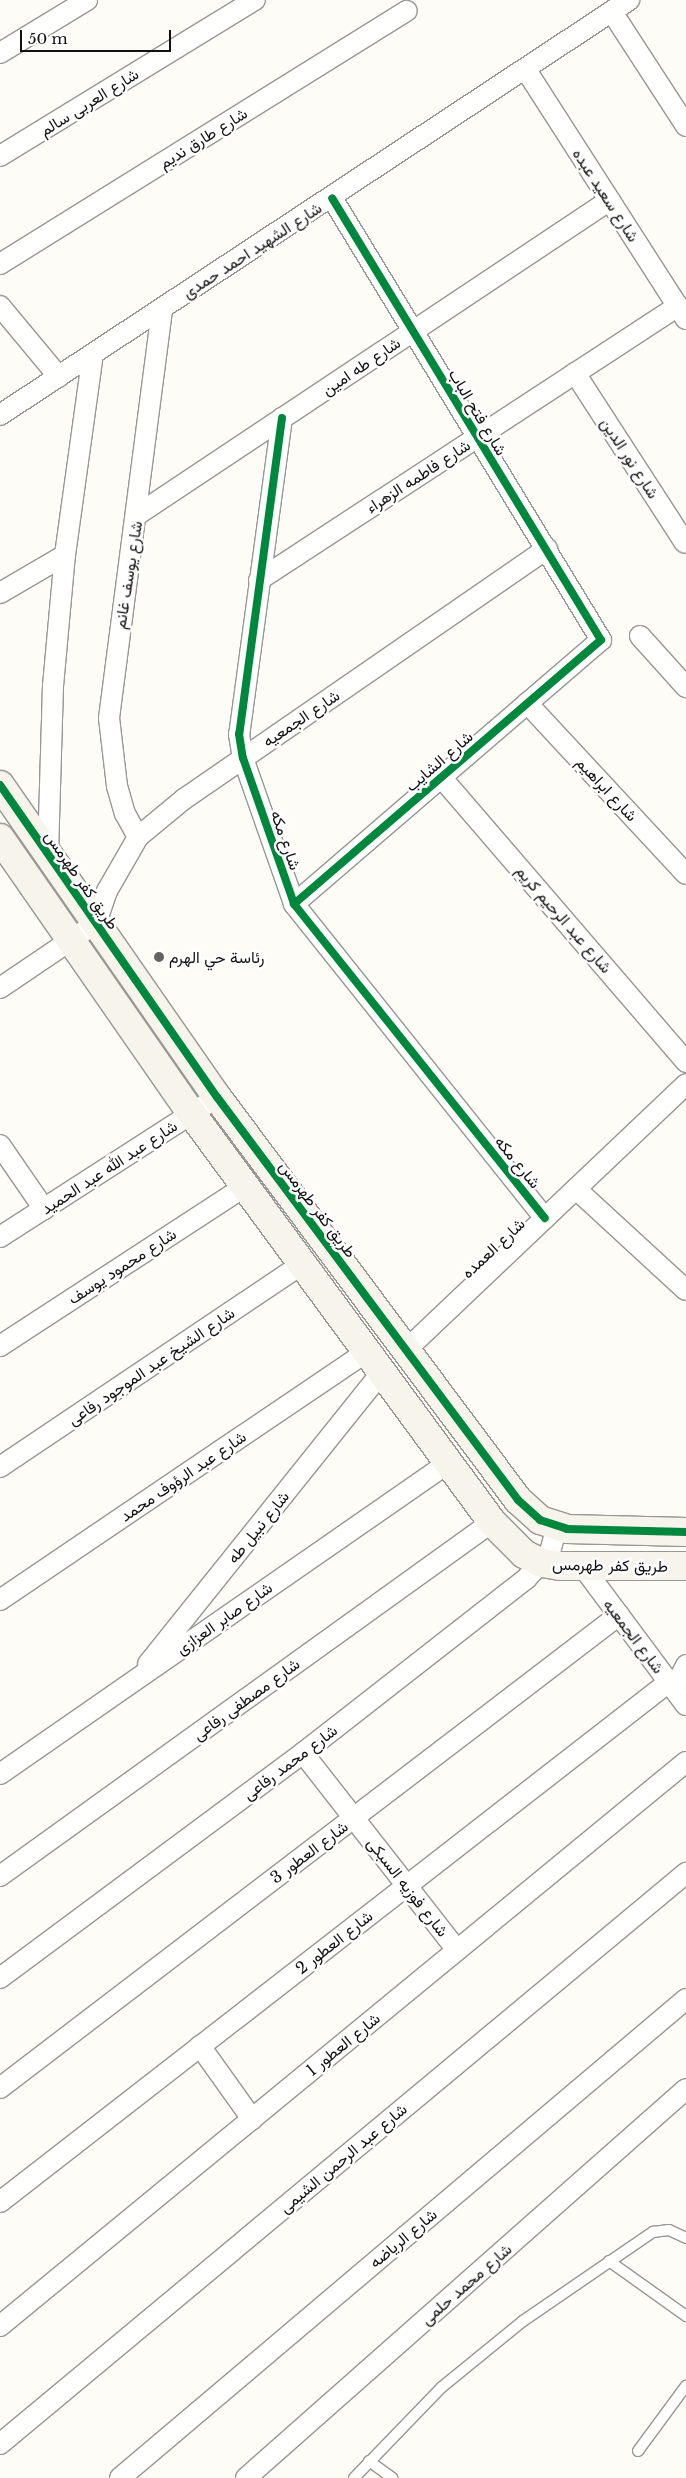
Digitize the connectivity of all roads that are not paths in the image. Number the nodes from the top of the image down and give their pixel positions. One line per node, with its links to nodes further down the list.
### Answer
1 (87, 0): 6 (street)
2 (255, 0): 10 (street, شارع العربى سالم)
3 (629, 0): 5 (street, شارع الشهيد احمد حمدى)
4 (406, 11): 13 (street, شارع طارق نديم)
5 (612, 12): 7 (street, شارع الشهيد احمد حمدى); 8 (street)
6 (0, 53)
7 (526, 70): 11 (street, شارع الشهيد احمد حمدى); 12 (street, شارع سعيد عبده)
8 (680, 103): 9 (street)
9 (686, 126)
10 (0, 156)
11 (332, 198): 15 (street, شارع الشهيد احمد حمدى); 17 (street, شارع فتح الباب)
12 (610, 200): 16 (street, شارع سعيد عبده); 17 (street, شارع طه امين)
13 (0, 264)
14 (0, 306): 20 (street)
15 (162, 309): 18 (street, شارع الشهيد احمد حمدى); 24 (street, شارع يوسف غانم)
16 (682, 313): 19 (street, شارع فاطمه الزهراء)
17 (413, 332): 22 (street, شارع طه امين); 23 (street, شارع فتح الباب)
18 (93, 354): 20 (street, شارع الشهيد احمد حمدى); 27 (street)
19 (575, 374): 23 (street, شارع فاطمه الزهراء); 25 (street, شارع نور الدين)
20 (59, 377): 21 (street, شارع الشهيد احمد حمدى)
21 (0, 415)
22 (282, 418): 24 (street, شارع طه امين); 28 (street, شارع مكه)
23 (477, 438): 26 (street, شارع فتح الباب); 28 (street, شارع فاطمه الزهراء)
24 (137, 515): 37 (street, شارع يوسف غانم)
25 (684, 543)
26 (547, 549): 31 (street, شارع فتح الباب); 34 (street, شارع الجمعيه)
27 (65, 555): 29 (street); 39 (street)
28 (259, 580): 34 (street, شارع مكه)
29 (0, 593)
30 (640, 636): 32 (street)
31 (601, 640): 33 (street, شارع الشايب)
32 (686, 687)
33 (528, 703): 35 (street, شارع الشايب); 40 (street, شارع ابراهيم)
34 (243, 758): 37 (street, شارع الجمعيه); 41 (street, شارع مكه)
35 (442, 777): 41 (street, شارع الشايب); 45 (street, شارع عبد الرحيم كريم)
36 (0, 785): 39 (street, طريق كفر طهرمس)
37 (138, 837): 42 (street, شارع الجمعيه)
38 (2, 847): 43 (street, طريق كفر طهرمس)
39 (48, 854): 42 (street, طريق كفر طهرمس)
40 (686, 874)
41 (294, 904): 53 (street, شارع مكه)
42 (96, 924): 43 (street); 47 (street, طريق كفر طهرمس)
43 (71, 940): 44 (street); 48 (street, طريق كفر طهرمس)
44 (0, 988)
45 (686, 1062)
46 (686, 1084): 51 (street, شارع العمده)
47 (218, 1097): 48 (street, شارع عبد الله عبد الحميد); 58 (street, طريق كفر طهرمس)
48 (192, 1114): 50 (street, طريق كفر طهرمس); 52 (street, شارع عبد الله عبد الحميد)
49 (0, 1144): 52 (street)
50 (244, 1187): 55 (street, طريق كفر طهرمس); 57 (street, شارع محمود يوسف)
51 (576, 1189): 53 (street, شارع العمده); 56 (street)
52 (44, 1209): 54 (street, شارع عبد الله عبد الحميد)
53 (545, 1218): 58 (street, شارع العمده)
54 (0, 1237)
55 (301, 1265): 59 (street, طريق كفر طهرمس); 61 (street, شارع الشيخ عبد الموجود رفاعى)
56 (686, 1290)
57 (0, 1346)
58 (406, 1350): 63 (street, طريق كفر طهرمس)
59 (374, 1362): 60 (street, طريق كفر طهرمس); 68 (street, شارع عبد الرؤوف محمد); 71 (street, شارع نبيل طه)
60 (448, 1462): 62 (street, طريق كفر طهرمس); 71 (street, شارع صابر العزازى)
61 (0, 1466)
62 (492, 1522): 65 (street, طريق كفر طهرمس); 78 (street, شارع مصطفى رفاعى)
63 (557, 1526): 64 (street, طريق كفر طهرمس); 65 (street, شارع محمد رفاعى)
64 (686, 1532)
65 (542, 1563): 67 (street, طريق كفر طهرمس); 73 (street, شارع محمد رفاعى)
66 (686, 1566): 67 (street, طريق كفر طهرمس)
67 (583, 1567): 69 (street, شارع الجمعيه)
68 (0, 1600)
69 (619, 1615): 72 (street, شارع الجمعيه); 76 (street, شارع العطور 3)
70 (686, 1665): 72 (street, شارع العطور 2)
71 (134, 1681): 75 (street, شارع صابر العزازى)
72 (676, 1692): 79 (street, شارع العطور 2)
73 (303, 1753): 76 (street, شارع فوزيه السبكى); 81 (street, شارع محمد رفاعى)
74 (686, 1762): 80 (street, شارع العطور 1)
75 (0, 1774)
76 (354, 1818): 79 (street, شارع فوزيه السبكى); 84 (street, شارع العطور 3)
77 (686, 1873): 93 (street, شارع عبد الرحمن الشيمى)
78 (0, 1876)
79 (407, 1886): 80 (street, شارع فوزيه السبكى); 83 (street, شارع العطور 2)
80 (457, 1950): 86 (street, شارع العطور 1)
81 (0, 1978)
82 (686, 1999): 96 (street, شارع الرياضه)
83 (200, 2046): 86 (street); 87 (street, شارع العطور 2)
84 (0, 2088)
85 (686, 2089): 97 (street, شارع محمد حلمى)
86 (252, 2119): 91 (street, شارع العطور 1)
87 (2, 2197)
88 (686, 2238): 89 (lane)
89 (609, 2261): 90 (lane); 95 (lane)
90 (686, 2316)
91 (0, 2326)
92 (686, 2386): 94 (lane)
93 (0, 2444)
94 (638, 2451)
95 (369, 2461): 98 (lane); 99 (lane)
96 (120, 2478)
97 (246, 2478)
98 (354, 2478)
99 (392, 2478)

